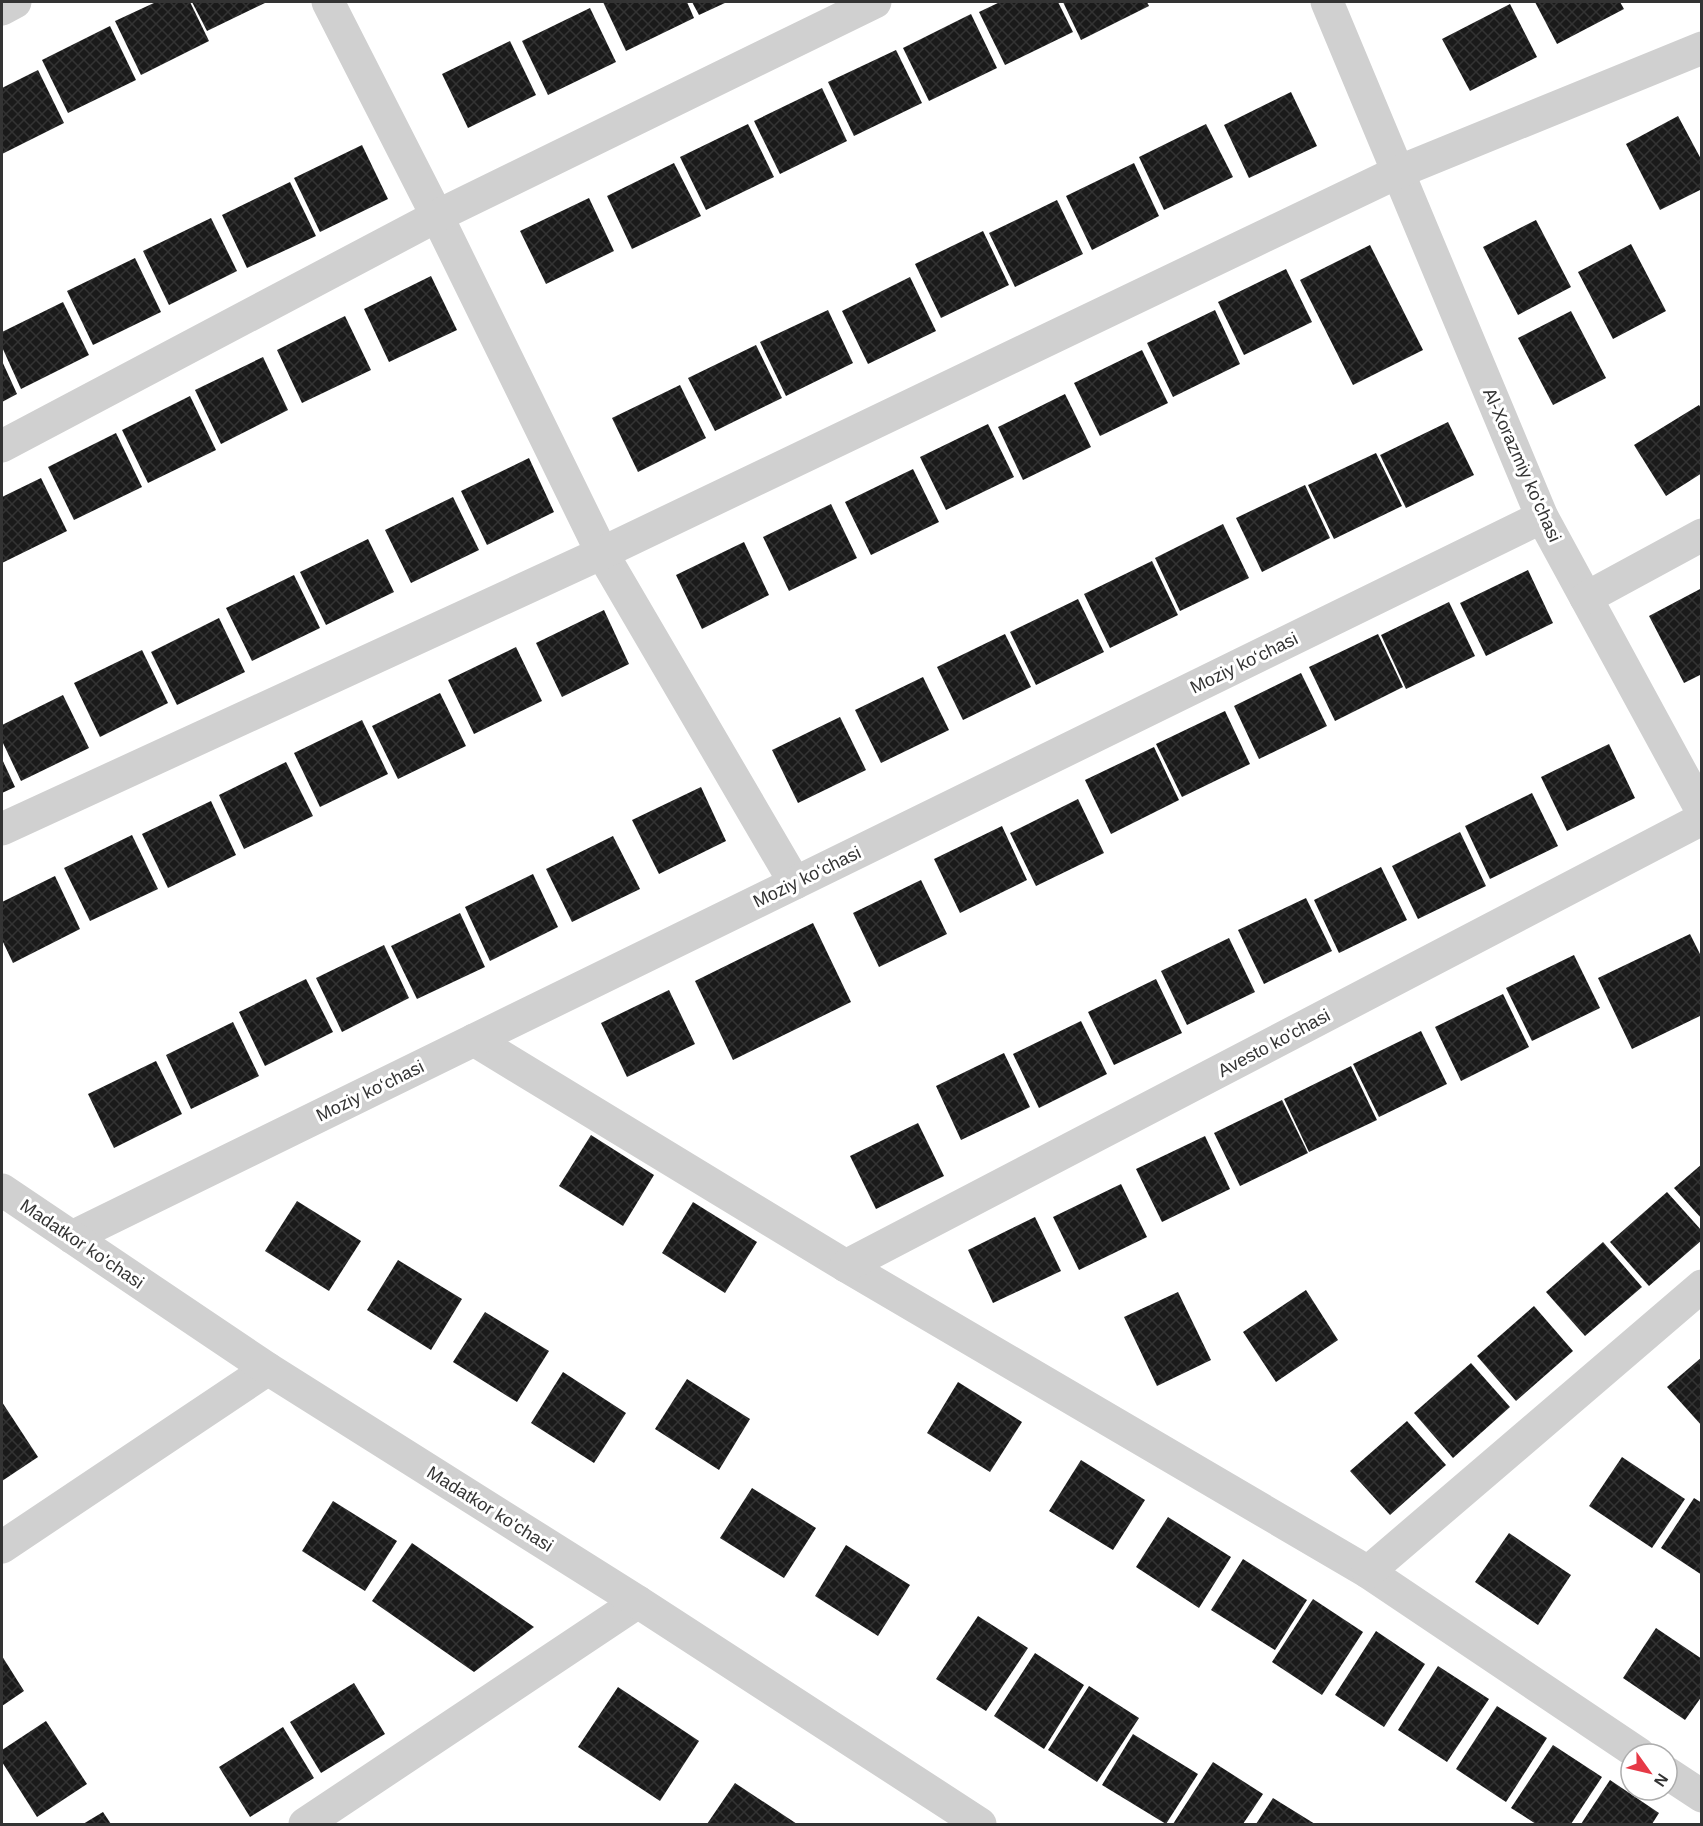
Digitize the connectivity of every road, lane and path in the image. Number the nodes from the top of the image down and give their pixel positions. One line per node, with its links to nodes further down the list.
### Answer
1 (15, 2): 5 (street)
2 (328, 2): 8 (street)
3 (875, 2): 8 (street)
4 (1326, 2): 7 (street, Al-Xorazmiy ko'chasi)
5 (2, 9)
6 (1701, 48): 7 (street)
7 (1398, 172): 10 (street, Al-Xorazmiy ko'chasi); 12 (street)
8 (437, 216): 9 (street); 12 (street)
9 (2, 446)
10 (1542, 517): 13 (street, Al-Xorazmiy ko'chasi); 17 (street, Moziy ko‘chasi)
11 (1701, 535): 13 (street)
12 (602, 553): 16 (street); 17 (street)
13 (1586, 598): 14 (street, Al-Xorazmiy ko'chasi)
14 (1701, 811)
15 (1701, 819): 21 (street, Avesto ko'chasi)
16 (2, 829)
17 (795, 883): 18 (street, Moziy ko‘chasi)
18 (474, 1040): 20 (street, Moziy ko‘chasi); 21 (street)
19 (2, 1190): 20 (street, Madatkor ko'chasi)
20 (72, 1237): 23 (street, Madatkor ko'chasi)
21 (846, 1266): 25 (street)
22 (1701, 1286): 25 (street)
23 (268, 1369): 24 (street); 26 (street, Madatkor ko'chasi)
24 (2, 1547)
25 (1368, 1572): 27 (street)
26 (638, 1602): 28 (street); 29 (street, Madatkor ko'chasi)
27 (1621, 1742)
28 (308, 1824)
29 (980, 1824)

